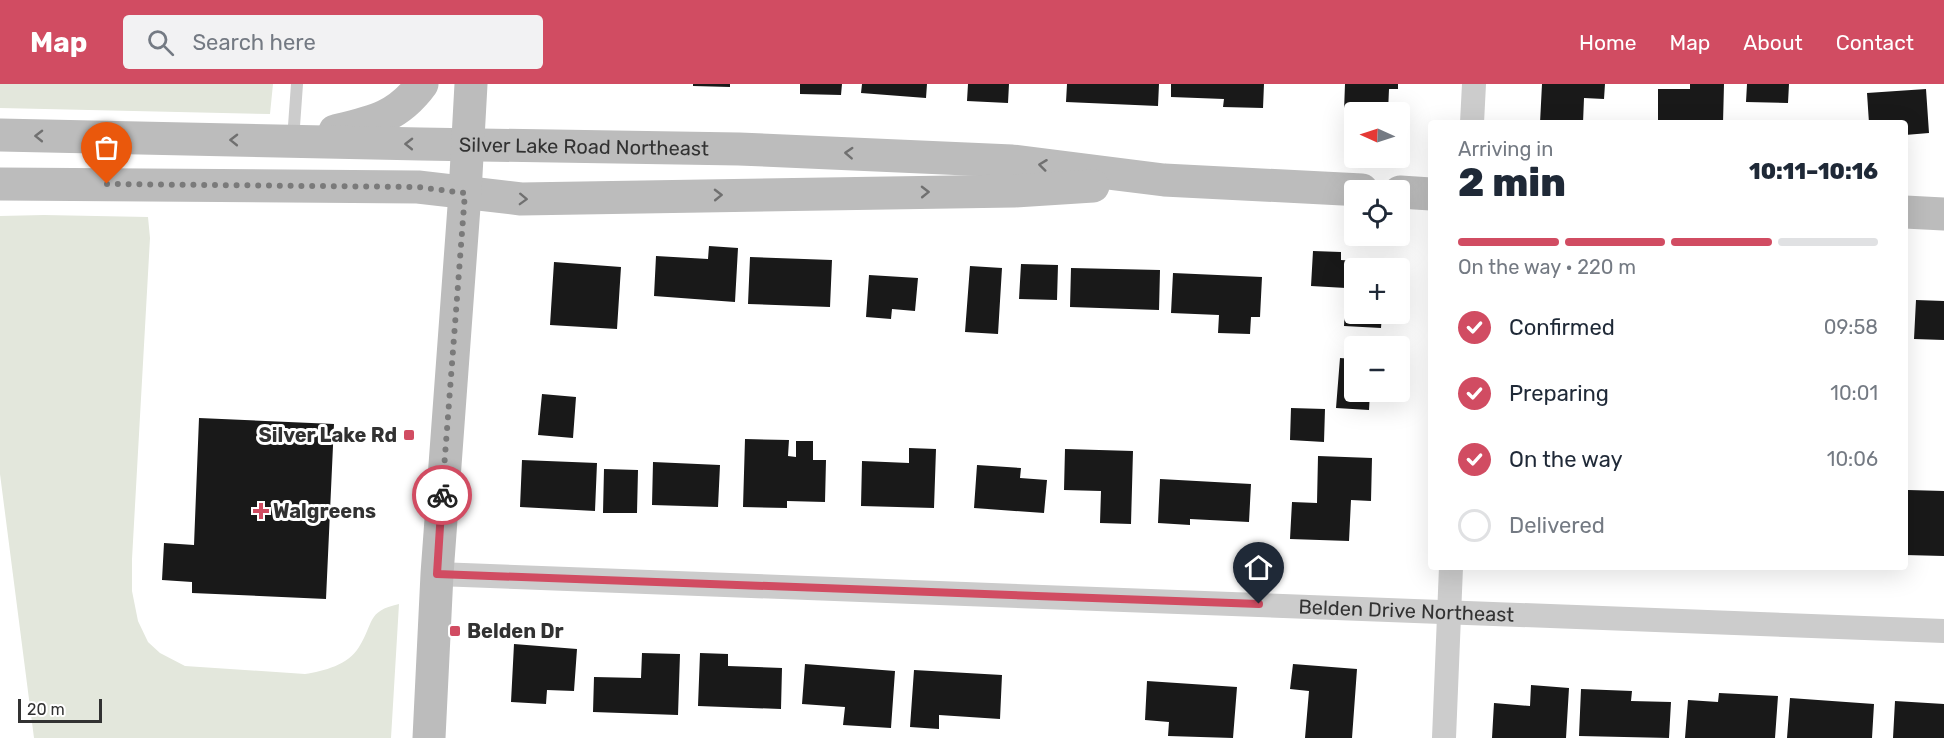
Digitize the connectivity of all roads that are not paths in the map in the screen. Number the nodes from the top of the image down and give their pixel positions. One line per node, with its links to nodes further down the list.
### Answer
1 (297, 84): 7 (lane)
2 (422, 84): 7 (main road)
3 (471, 84): 8 (main road)
4 (1474, 84): 5 (street)
5 (1472, 120)
6 (0, 135): 7 (main road, Silver Lake Road Northeast, one-way to 6)
7 (292, 141): 8 (main road, Silver Lake Road Northeast, one-way to 7)
8 (468, 145): 9 (main road, Silver Lake Road Northeast, one-way to 8); 12 (main road)
9 (1164, 180): 11 (main road, Silver Lake Road Northeast); 12 (main road, Silver Lake Road Northeast, one-way to 9)
10 (4, 184): 12 (main road, Silver Lake Road Northeast)
11 (1344, 189)
12 (465, 193): 18 (main road)
13 (1410, 193): 14 (main road)
14 (1428, 194)
15 (1908, 212): 16 (main road)
16 (1944, 214)
17 (1451, 570): 19 (street)
18 (437, 574): 19 (street, Belden Drive Northeast); 21 (main road)
19 (1449, 611): 20 (street, Belden Drive Northeast); 22 (street)
20 (1944, 631)
21 (429, 738)
22 (1444, 738)

